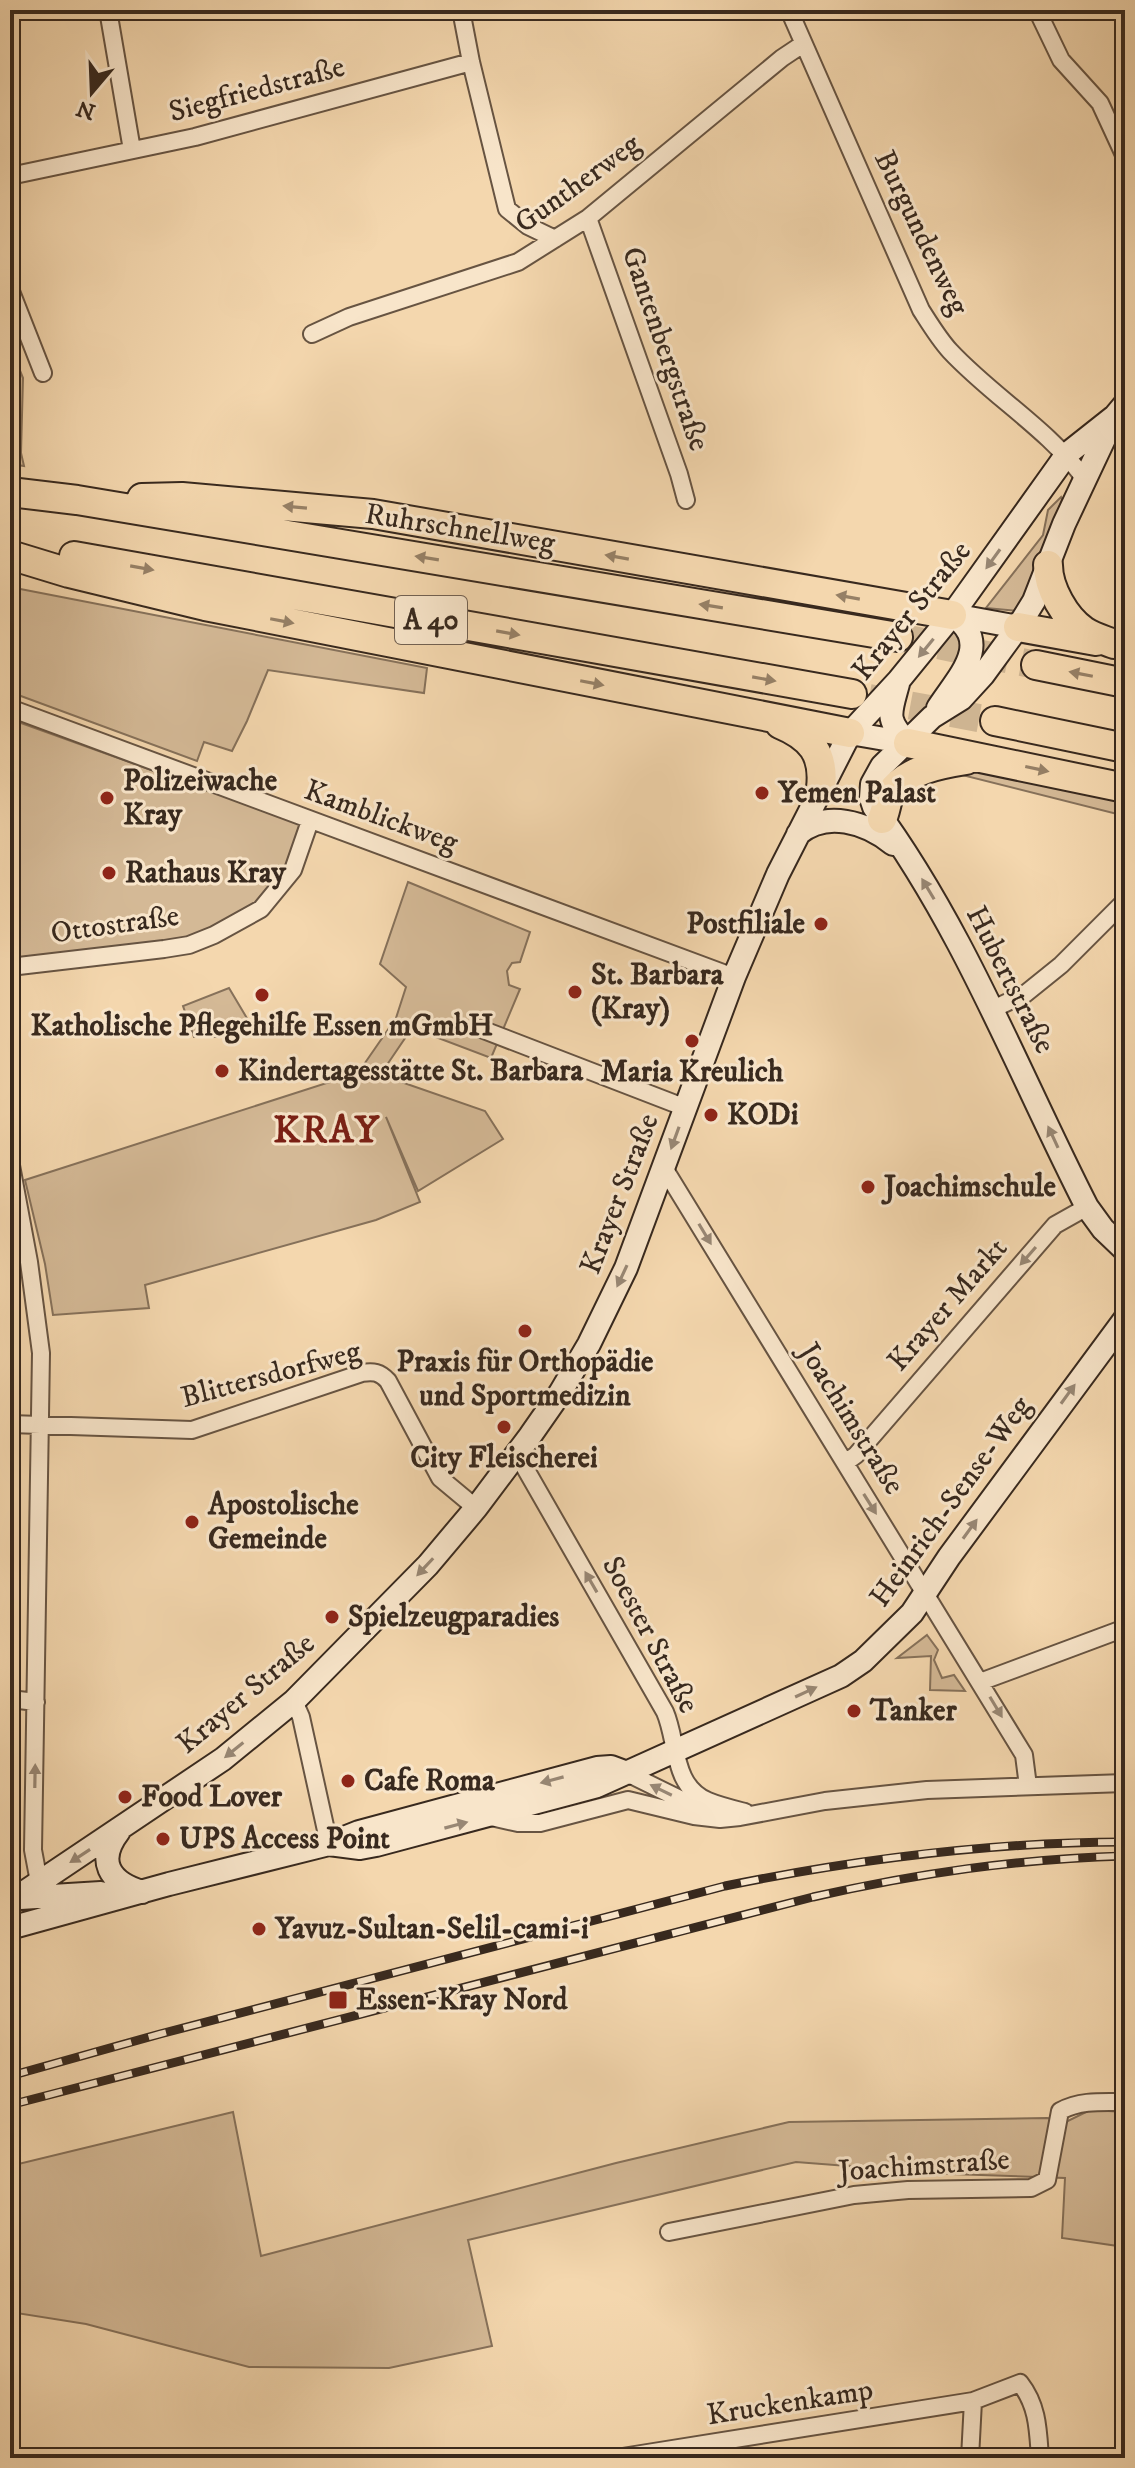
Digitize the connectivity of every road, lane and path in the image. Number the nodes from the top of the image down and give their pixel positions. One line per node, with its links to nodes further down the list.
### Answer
1 (108, 10): 7 (street)
2 (461, 10): 6 (street)
3 (789, 10): 5 (street, Burgundenweg)
4 (1037, 10): 8 (street)
5 (803, 44): 10 (street, Guntherweg); 16 (street, Burgundenweg)
6 (471, 62): 7 (street, Siegfriedstraße); 11 (street)
7 (132, 150): 9 (street, Siegfriedstraße)
8 (1125, 157)
9 (10, 176)
10 (588, 218): 11 (street, Guntherweg); 20 (street, Gantenbergstraße)
11 (555, 239): 13 (street, Guntherweg)
12 (10, 289): 14 (street)
13 (312, 334)
14 (43, 373)
15 (1120, 410): 16 (main road, Krayer Straße); 17 (main road, Krayer Straße)
16 (1067, 454): 17 (street, Burgundenweg); 24 (main road, Krayer Straße, one-way to 24)
17 (1085, 479): 23 (main road, Krayer Straße)
18 (10, 492): 19 (highway, Ruhrschnellweg / A 40)
19 (77, 500): 24 (highway, one-way to 19); 26 (highway, Ruhrschnellweg / A 40, one-way to 19)
20 (686, 500)
21 (10, 545): 31 (highway, A 40, one-way to 31)
22 (10, 555): 33 (highway, one-way to 33)
23 (1048, 565): 25 (main road, Krayer Straße); 27 (highway)
24 (952, 615): 25 (main road); 29 (main road, Krayer Straße, one-way to 29); 34 (main road)
25 (1018, 627): 27 (highway); 34 (main road, Krayer Straße)
26 (898, 637)
27 (1119, 645)
28 (1036, 665): 30 (highway, one-way to 28)
29 (899, 680): 36 (main road, Krayer Straße); 37 (main road)
30 (1125, 683)
31 (852, 694)
32 (10, 708): 43 (street, Kamblickweg)
33 (745, 712): 36 (highway); 40 (highway)
34 (932, 717): 37 (main road, Krayer Straße)
35 (995, 721): 38 (highway)
36 (850, 733): 37 (main road); 40 (main road, Krayer Straße)
37 (908, 743): 39 (highway); 42 (main road, Hubertstraße)
38 (1125, 748)
39 (981, 758): 41 (highway, one-way to 41); 42 (highway)
40 (821, 788): 44 (main road, Krayer Straße)
41 (1125, 788)
42 (882, 819): 45 (main road, Hubertstraße)
43 (310, 821): 47 (street, Ottostraße); 48 (street, Kamblickweg)
44 (798, 834): 45 (main road); 48 (main road, Krayer Straße)
45 (906, 855): 49 (main road, Hubertstraße, one-way to 45)
46 (1125, 901): 49 (street)
47 (10, 967)
48 (734, 977): 51 (main road, Krayer Straße)
49 (993, 1009): 54 (main road, Hubertstraße, one-way to 49)
50 (481, 1029): 51 (street)
51 (686, 1108): 53 (main road, Krayer Straße, one-way to 53)
52 (10, 1160): 58 (street)
53 (664, 1168): 59 (main road, Krayer Straße, one-way to 59); 60 (street, Joachimstraße, one-way to 60)
54 (1084, 1216): 55 (main road, Hubertstraße); 60 (street, Krayer Markt, one-way to 60)
55 (1125, 1250)
56 (1125, 1319): 62 (main road, Heinrich-Sense-Weg, one-way to 56)
57 (10, 1424): 58 (street, Blittersdorfweg)
58 (38, 1424): 61 (street, Blittersdorfweg); 67 (street)
59 (517, 1454): 61 (main road, Krayer Straße); 68 (street, Soester Straße, one-way to 59)
60 (845, 1463): 62 (street, Joachimstraße, one-way to 62)
61 (476, 1508): 66 (main road, Krayer Straße, one-way to 66)
62 (926, 1593): 64 (street, Joachimstraße); 68 (main road, Heinrich-Sense-Weg, one-way to 62)
63 (1125, 1628): 64 (street)
64 (980, 1682): 71 (street, Joachimstraße, one-way to 71)
65 (10, 1699): 67 (street)
66 (294, 1701): 75 (main road, Krayer Straße, one-way to 75); 76 (street)
67 (36, 1702): 77 (street, one-way to 67)
68 (675, 1750): 69 (main road, Heinrich-Sense-Weg); 73 (street, Soester Straße)
69 (627, 1773): 73 (street, Soester Straße, one-way to 69); 74 (main road, Heinrich-Sense-Weg); 76 (main road, Heinrich-Sense-Weg, one-way to 76)
70 (1125, 1783): 71 (street)
71 (1028, 1786): 73 (street, Soester Straße)
72 (645, 1803): 73 (street, Soester Straße); 74 (street, Heinrich-Sense-Weg)
73 (751, 1814)
74 (488, 1816): 76 (main road, Heinrich-Sense-Weg, one-way to 74)
75 (121, 1829): 77 (main road, Krayer Straße, one-way to 77); 78 (main road)
76 (329, 1844): 78 (main road, Heinrich-Sense-Weg)
77 (42, 1889): 78 (main road, Heinrich-Sense-Weg); 79 (main road, Heinrich-Sense-Weg)
78 (142, 1892): 80 (main road, Heinrich-Sense-Weg)
79 (14, 1900)
80 (10, 1928)
81 (1125, 2102): 82 (street, Joachimstraße)
82 (669, 2232)
83 (973, 2401): 84 (street, Kruckenkamp); 85 (street); 86 (street, Kruckenkamp)
84 (616, 2458)
85 (970, 2458)
86 (1040, 2458)

